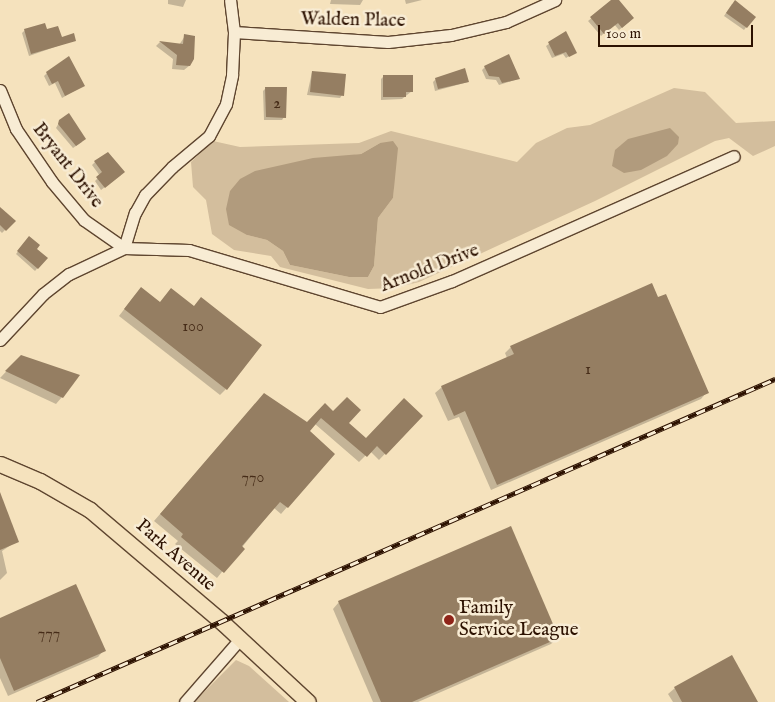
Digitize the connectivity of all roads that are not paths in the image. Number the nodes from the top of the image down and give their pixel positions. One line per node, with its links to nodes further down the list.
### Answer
1 (230, 0): 3 (street)
2 (555, 0): 3 (street, Walden Place)
3 (234, 32): 6 (street)
4 (0, 90): 6 (street, Bryant Drive)
5 (734, 156): 6 (street, Arnold Drive)
6 (124, 248): 7 (street)
7 (0, 340)
8 (0, 464): 9 (main road, Park Avenue)
9 (240, 639): 10 (street); 11 (main road, Park Avenue)
10 (185, 702)
11 (308, 702)

